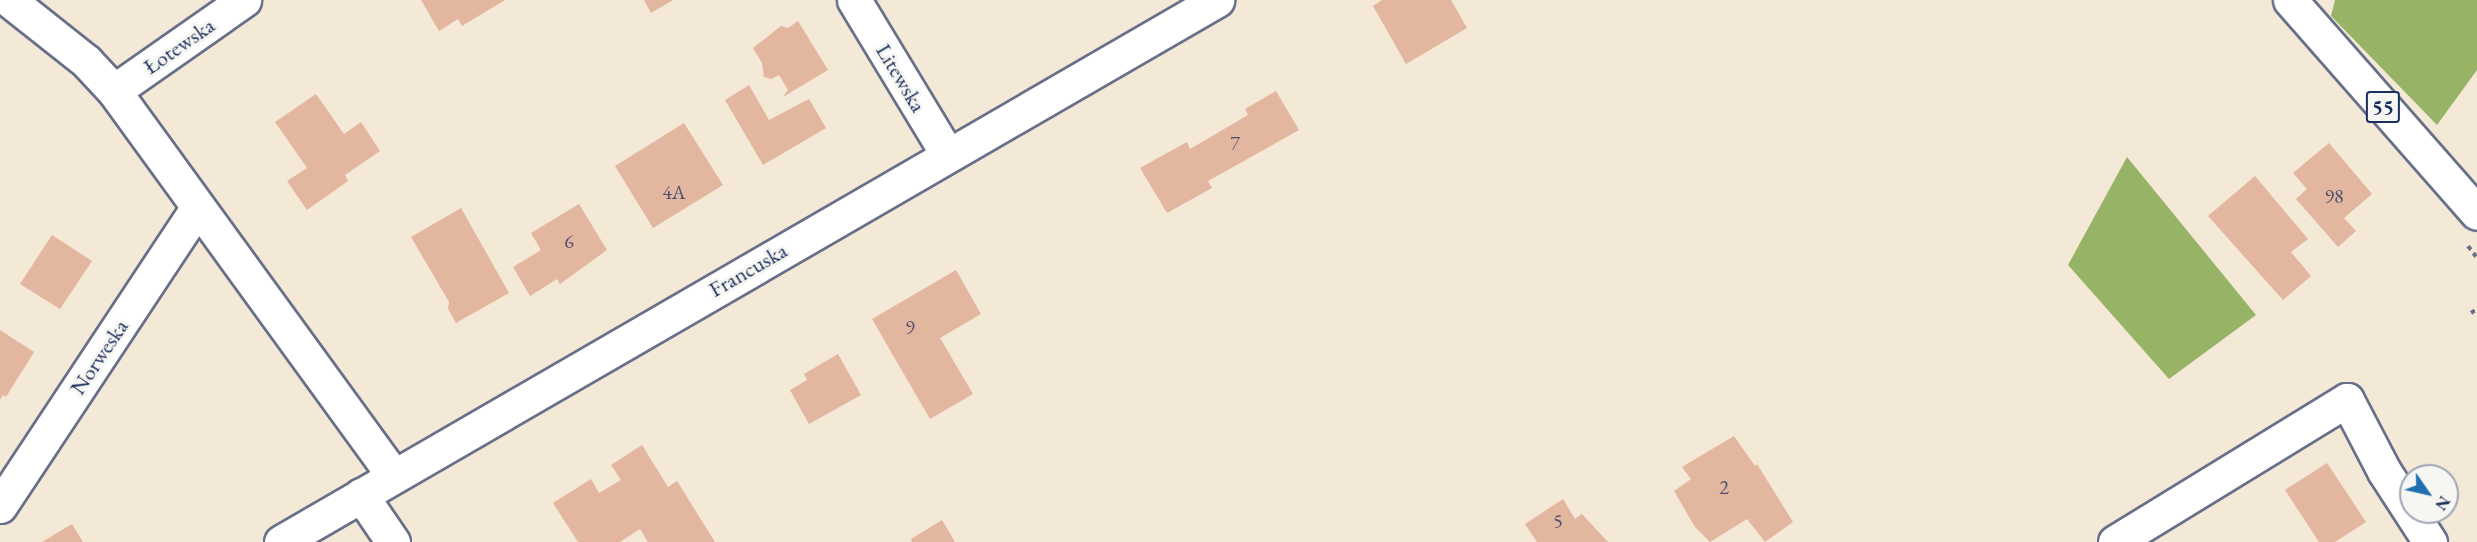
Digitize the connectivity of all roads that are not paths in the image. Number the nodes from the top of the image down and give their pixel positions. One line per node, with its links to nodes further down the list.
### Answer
1 (9, 0): 6 (street)
2 (244, 0): 6 (street, Łotewska)
3 (854, 0): 7 (street, Litewska)
4 (1217, 0): 7 (street, Francuska)
5 (2290, 0): 9 (street, 55)
6 (114, 91): 8 (street)
7 (948, 155): 10 (street, Francuska)
8 (197, 208): 10 (street); 12 (street, Norweska)
9 (2477, 213)
10 (393, 475): 11 (street, Francuska)
11 (361, 495): 13 (street, Francuska); 14 (street)
12 (0, 506)
13 (281, 542)
14 (393, 542)
15 (2115, 542): 16 (street)
16 (2430, 542)

